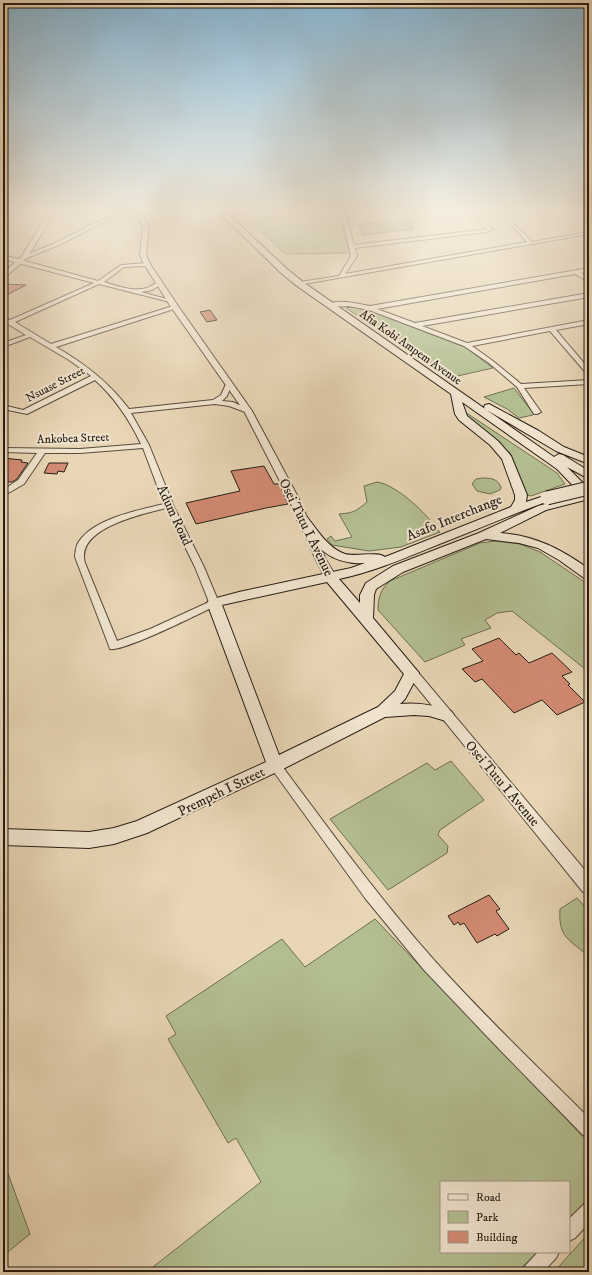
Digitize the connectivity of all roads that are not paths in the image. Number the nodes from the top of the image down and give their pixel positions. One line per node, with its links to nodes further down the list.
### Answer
1 (68, 272): 13 (street)
2 (115, 272): 13 (street)
3 (153, 272): 14 (street, Osei Tutu I Avenue)
4 (286, 272): 15 (main road, Afia Kobi Ampem Avenue)
5 (291, 272): 15 (main road, Afia Kobi Ampem Avenue)
6 (344, 272): 11 (street)
7 (366, 272): 10 (street)
8 (572, 272): 20 (street)
9 (576, 272): 12 (street)
10 (358, 274): 11 (street)
11 (341, 276): 15 (street)
12 (589, 280)
13 (100, 282): 16 (street); 22 (street)
14 (160, 283): 16 (street); 19 (street, Osei Tutu I Avenue)
15 (303, 284): 18 (main road, Afia Kobi Ampem Avenue)
16 (132, 291): 19 (street)
17 (589, 295): 24 (street)
18 (332, 304): 20 (street); 35 (main road, Afia Kobi Ampem Avenue); 37 (main road, Afia Kobi Ampem Avenue)
19 (173, 305): 29 (street); 33 (street, Osei Tutu I Avenue)
20 (370, 308): 24 (street)
21 (3, 319): 22 (street, Adum Road)
22 (10, 322): 26 (street, Adum Road)
23 (589, 322): 25 (street)
24 (416, 325): 27 (street)
25 (552, 329): 27 (street); 30 (street)
26 (31, 335): 28 (street); 29 (street, Adum Road)
27 (466, 344): 34 (street)
28 (3, 345)
29 (52, 346): 31 (street, Adum Road)
30 (589, 373)
31 (95, 377): 38 (street, Nsuase Street); 39 (street, Adum Road)
32 (589, 382): 34 (street)
33 (228, 384): 36 (street); 40 (street, Osei Tutu I Avenue)
34 (519, 386): 41 (street)
35 (454, 392): 49 (main road, Afia Kobi Ampem Avenue); 51 (main road)
36 (215, 402): 39 (street); 40 (street)
37 (478, 402): 45 (main road); 46 (main road, Afia Kobi Ampem Avenue)
38 (3, 407)
39 (127, 411): 42 (street, Adum Road)
40 (248, 411): 52 (street, Osei Tutu I Avenue)
41 (537, 412)
42 (145, 446): 44 (street, Ankobea Street); 50 (street, Adum Road)
43 (3, 450): 44 (street, Ankobea Street)
44 (42, 451): 48 (street)
45 (589, 461)
46 (589, 476)
47 (589, 488): 51 (main road, Asafo Interchange, bridge)
48 (3, 494)
49 (589, 495): 53 (main road, Asafo Interchange)
50 (170, 505): 58 (street, Adum Road); 58 (street)
51 (516, 509): 54 (main road, Asafo Interchange)
52 (303, 520): 55 (main road); 57 (street, Osei Tutu I Avenue)
53 (483, 536): 54 (main road, Asafo Interchange); 56 (main road)
54 (445, 544): 55 (main road, Asafo Interchange); 59 (main road, Asafo Interchange)
55 (400, 556): 57 (main road, Asafo Interchange)
56 (589, 575)
57 (331, 578): 58 (main road, Asafo Interchange); 59 (main road, Osei Tutu I Avenue)
58 (214, 603): 63 (main road, Adum Road)
59 (366, 620): 60 (main road, Osei Tutu I Avenue)
60 (412, 673): 61 (main road, Prempeh I Street); 62 (street, Osei Tutu I Avenue)
61 (383, 710): 62 (main road); 63 (main road, Prempeh I Street)
62 (446, 715): 65 (street, Osei Tutu I Avenue)
63 (275, 765): 64 (main road, Prempeh I Street); 66 (street)
64 (3, 837)
65 (589, 887)
66 (589, 1129)
67 (589, 1210): 68 (street)
68 (570, 1231)
69 (549, 1253): 70 (street)
70 (532, 1272)

